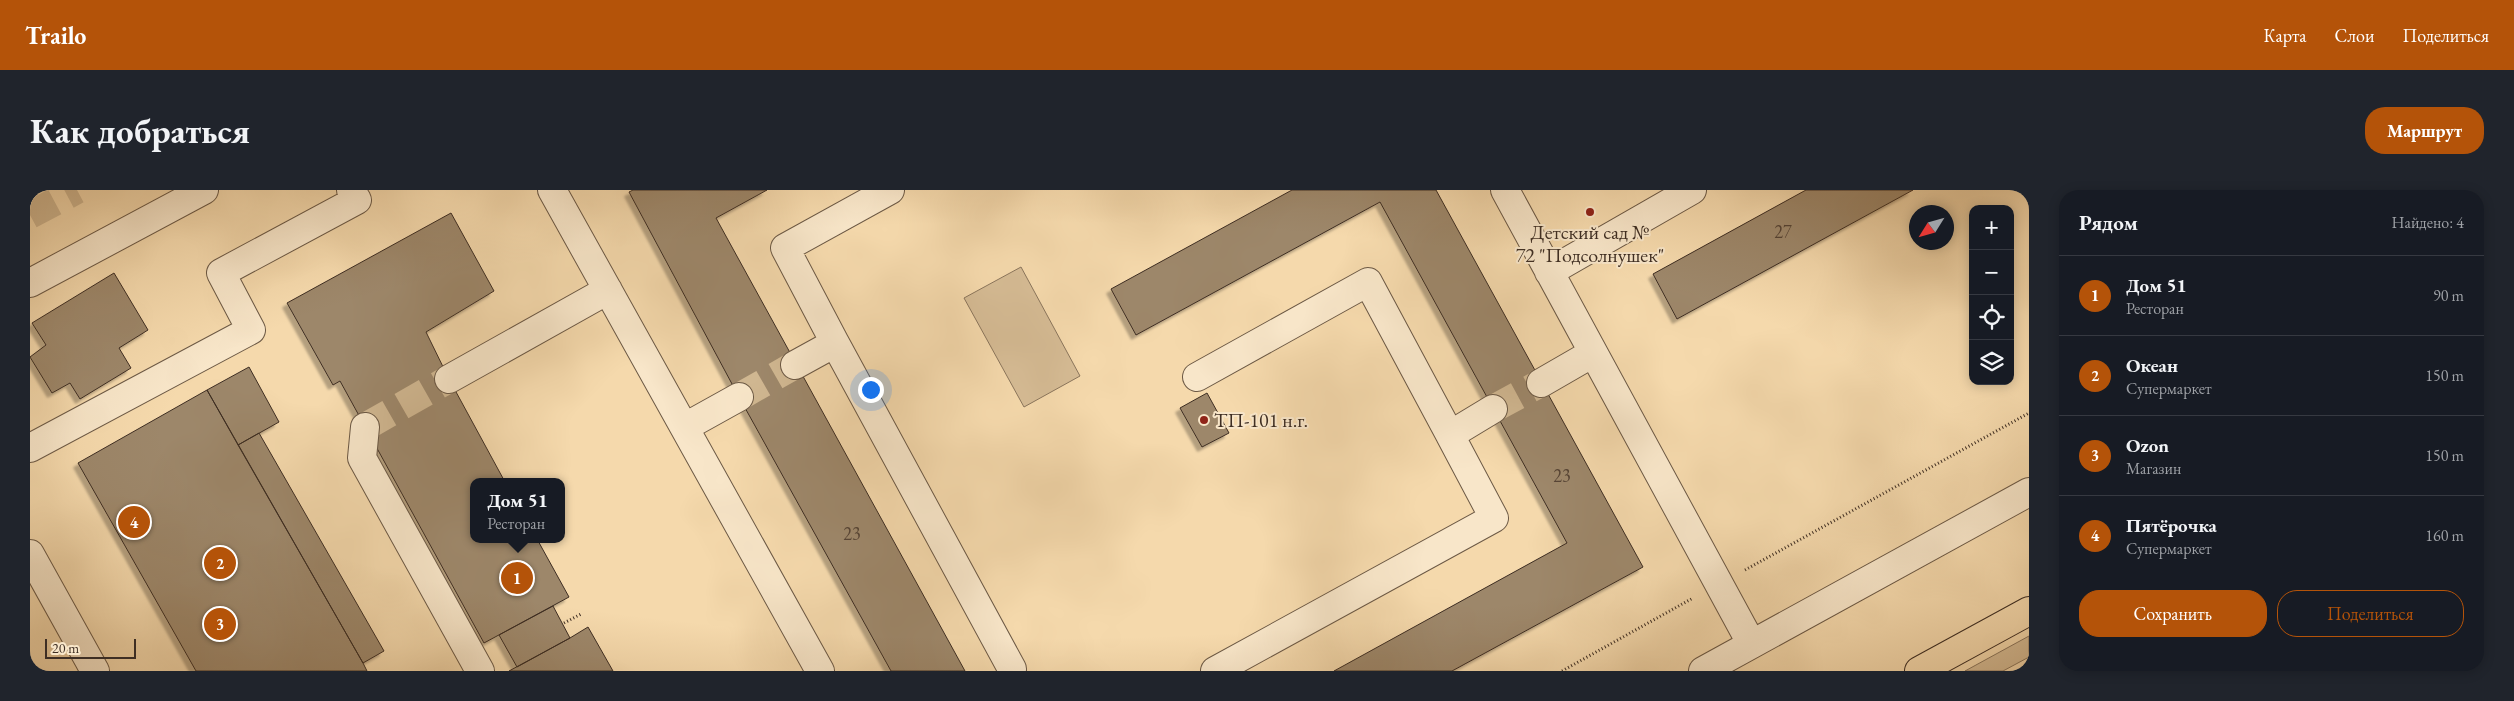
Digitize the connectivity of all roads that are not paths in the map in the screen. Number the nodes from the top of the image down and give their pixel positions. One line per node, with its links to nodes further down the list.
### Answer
1 (204, 190): 8 (street)
2 (351, 190): 21 (street)
3 (552, 190): 9 (street)
4 (890, 190): 10 (street)
5 (1505, 190): 7 (street)
6 (1692, 190): 7 (street)
7 (1549, 272): 11 (street)
8 (30, 283)
9 (608, 290): 14 (street); 19 (street)
10 (835, 342): 12 (street); 27 (street)
11 (1594, 353): 15 (street); 25 (street)
12 (795, 365)
13 (1197, 377): 20 (street)
14 (449, 379)
15 (1541, 383)
16 (739, 397): 19 (street)
17 (1493, 409): 20 (street)
18 (365, 427): 28 (street)
19 (685, 428): 29 (street)
20 (1450, 435): 30 (street)
21 (30, 448)
22 (2029, 492): 25 (street)
23 (30, 554): 26 (street)
24 (2029, 610): 32 (main road)
25 (1751, 643): 31 (street)
26 (93, 670)
27 (1011, 670)
28 (480, 671)
29 (820, 671)
30 (1215, 671)
31 (1703, 671)
32 (1919, 671)

